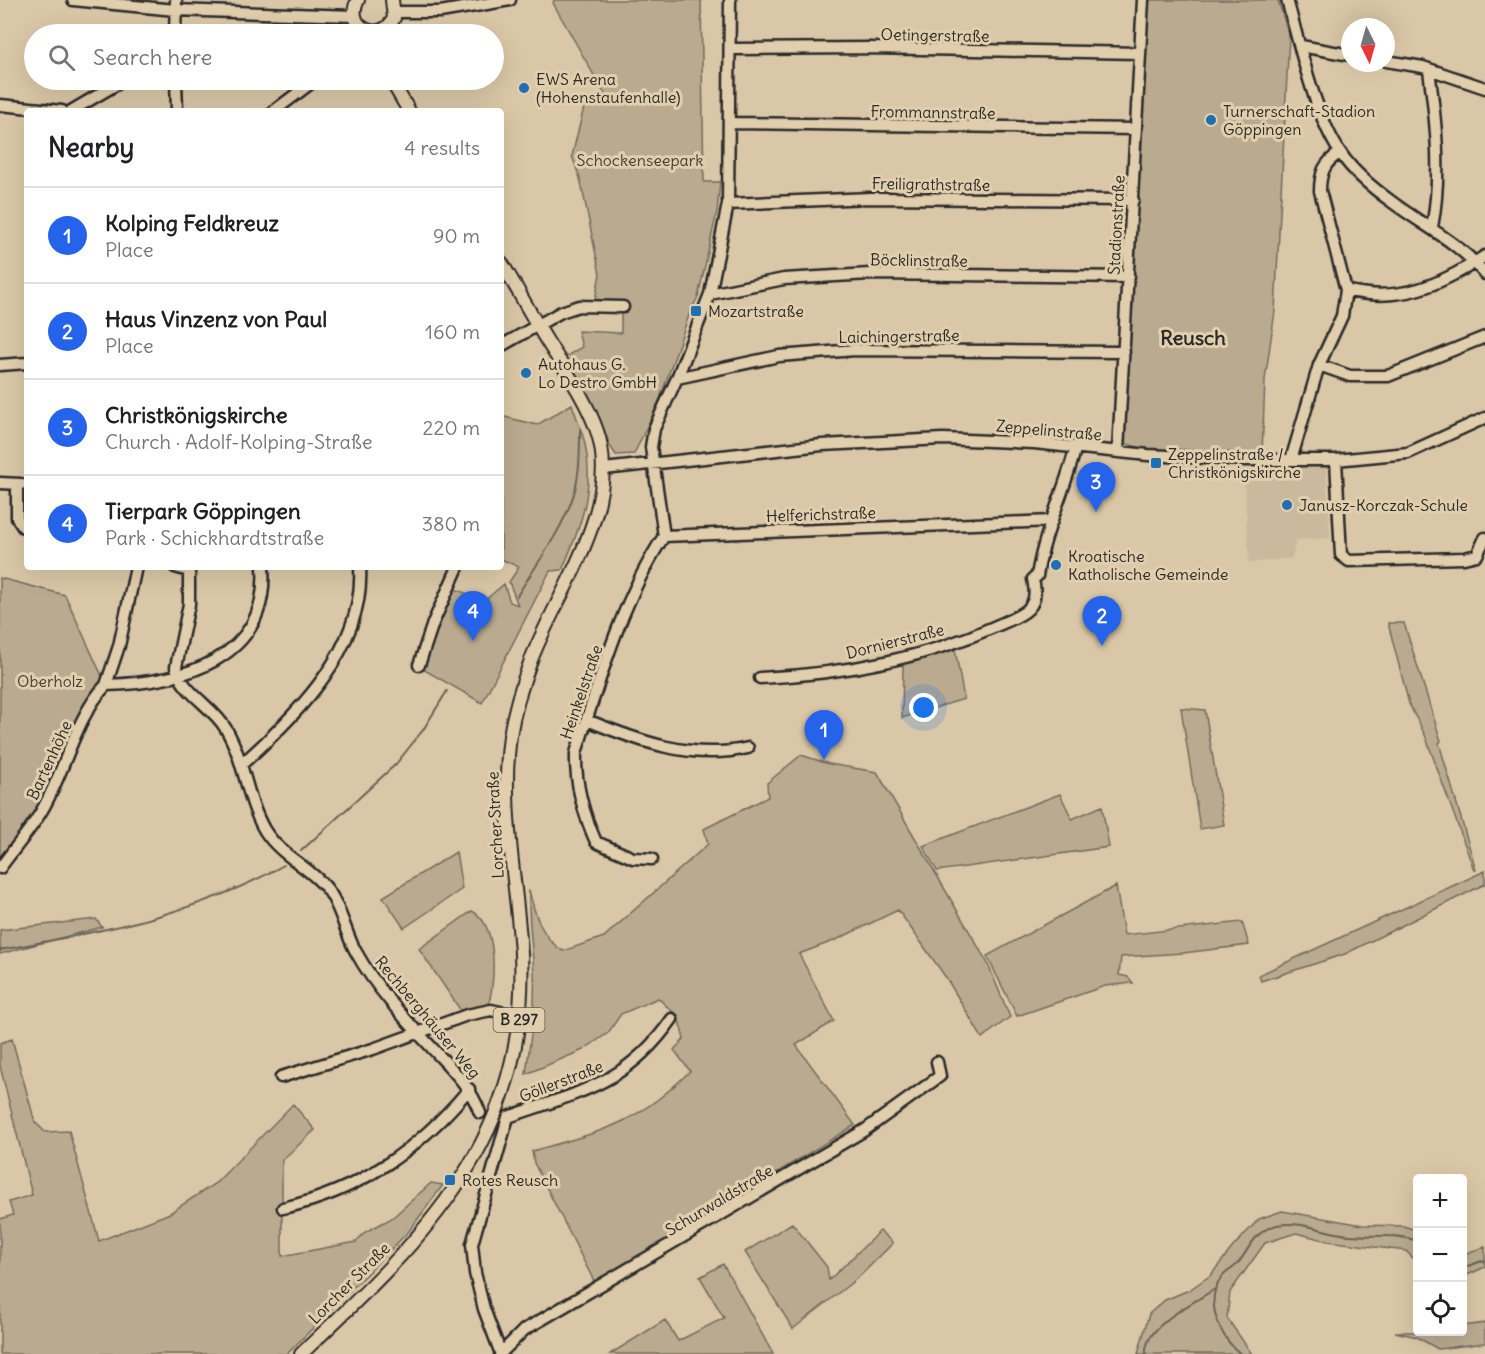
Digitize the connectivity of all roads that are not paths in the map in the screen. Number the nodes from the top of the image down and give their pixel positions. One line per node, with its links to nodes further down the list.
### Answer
1 (73, 0): 7 (street)
2 (357, 0): 9 (main road)
3 (510, 0): 8 (street)
4 (729, 0): 14 (street)
5 (1143, 0): 15 (street, Stadionstraße)
6 (1287, 0): 13 (street)
7 (176, 5): 9 (street); 10 (street)
8 (394, 6): 12 (main road)
9 (354, 16): 11 (main road)
10 (175, 24)
11 (360, 24)
12 (392, 24)
13 (1301, 46): 16 (street); 32 (street)
14 (731, 49): 15 (street, Oetingerstraße); 30 (street)
15 (1139, 53): 31 (street, Stadionstraße)
16 (1341, 53)
17 (1395, 63): 18 (street)
18 (1429, 70): 19 (street); 35 (street)
19 (1485, 88)
20 (106, 90): 26 (street)
21 (176, 90): 27 (street)
22 (302, 90): 28 (street)
23 (397, 90): 29 (main road)
24 (0, 105): 25 (street)
25 (31, 108)
26 (76, 108)
27 (177, 108)
28 (278, 108)
29 (407, 108)
30 (730, 123): 31 (street, Frommannstraße); 34 (street)
31 (1135, 129): 33 (street, Stadionstraße)
32 (1340, 153): 35 (street); 40 (street)
33 (1133, 200): 34 (street, Freiligrathstraße); 39 (street, Stadionstraße)
34 (728, 204): 41 (street)
35 (1432, 227): 36 (street)
36 (1480, 259): 38 (street); 40 (street)
37 (504, 267): 43 (main road, Lorcher Straße / B 297)
38 (1485, 274)
39 (1129, 276): 41 (street, Böcklinstraße); 46 (street, Stadionstraße)
40 (1346, 290): 49 (street)
41 (710, 294): 50 (street)
42 (624, 307): 43 (street)
43 (537, 325): 45 (street); 57 (main road, Lorcher Straße / B 297)
44 (1485, 337): 49 (street)
45 (504, 344)
46 (1124, 352): 50 (street, Laichingerstraße); 53 (street, Stadionstraße)
47 (24, 363): 48 (street)
48 (0, 365)
49 (1319, 365): 54 (street)
50 (677, 378): 56 (street)
51 (1485, 418): 55 (street, Zeppelinstraße)
52 (1076, 447): 53 (street, Zeppelinstraße); 56 (street, Zeppelinstraße); 59 (street)
53 (1118, 451): 54 (street, Zeppelinstraße)
54 (1291, 460): 55 (street, Zeppelinstraße)
55 (1336, 460): 62 (street)
56 (653, 465): 57 (street, Zeppelinstraße); 61 (street)
57 (604, 469): 77 (main road, Lorcher Straße / B 297)
58 (0, 483): 60 (street)
59 (1052, 521): 61 (street, Helferichstraße); 70 (street, Dornierstraße)
60 (24, 527)
61 (664, 536): 72 (street, Heinkelstraße)
62 (1485, 538)
63 (135, 570): 71 (street, Bartenhöhe)
64 (189, 570): 69 (street)
65 (263, 570): 69 (street)
66 (360, 570): 74 (street)
67 (457, 570): 68 (street)
68 (419, 665)
69 (178, 675): 71 (street); 74 (street, Rechberghäuser Weg)
70 (760, 678)
71 (103, 689): 76 (street, Bartenhöhe)
72 (587, 720): 73 (street); 75 (street, Heinkelstraße)
73 (748, 748)
74 (242, 764): 79 (street, Rechberghäuser Weg)
75 (652, 859)
76 (0, 868)
77 (519, 1016): 79 (street); 85 (main road, Lorcher Straße / B 297)
78 (672, 1019): 86 (street, Göllerstraße)
79 (418, 1032): 81 (street); 82 (street, Rechberghäuser Weg)
80 (938, 1062): 86 (street, Schurwaldstraße)
81 (281, 1077)
82 (469, 1089): 83 (street, Rechberghäuser Weg); 84 (street)
83 (480, 1113)
84 (283, 1208)
85 (301, 1354)
86 (500, 1354)

